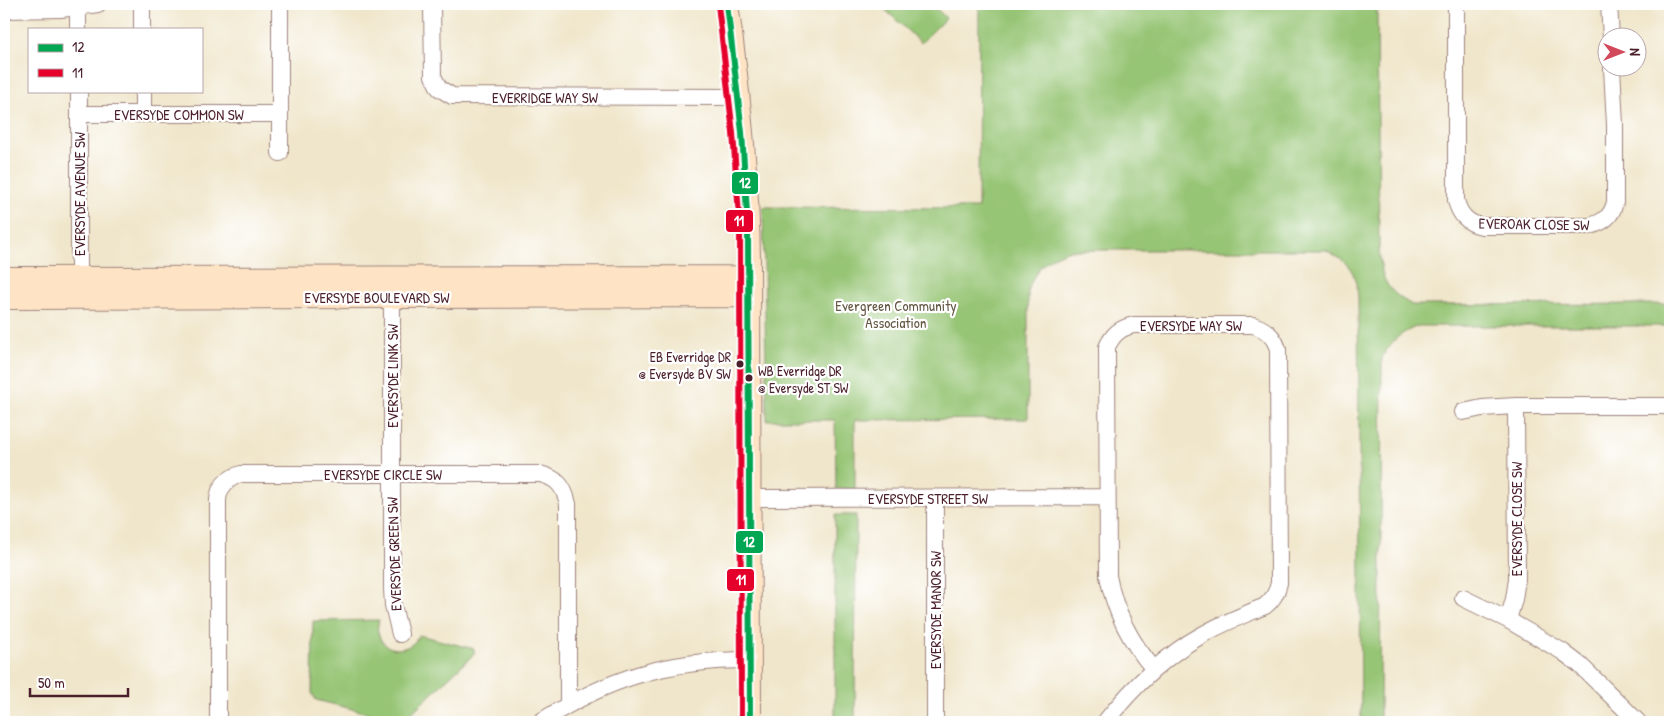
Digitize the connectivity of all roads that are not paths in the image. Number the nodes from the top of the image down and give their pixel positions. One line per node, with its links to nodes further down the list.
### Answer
1 (98, 4): 8 (street)
2 (142, 4): 11 (street)
3 (280, 4): 19 (street)
4 (432, 4): 16 (street, EVERRIDGE WAY SW)
5 (727, 4): 16 (street)
6 (1456, 4): 13 (street, EVEROAK CLOSE SW)
7 (1609, 4): 12 (street)
8 (78, 5): 9 (street); 10 (street)
9 (4, 10)
10 (78, 28)
11 (142, 28)
12 (1610, 28)
13 (1613, 78)
14 (79, 92): 17 (street, EVERSYDE AVENUE SW)
15 (142, 92): 18 (street)
16 (740, 97): 23 (street)
17 (79, 114): 18 (street, EVERSYDE COMMON SW); 24 (street, EVERSYDE AVENUE SW)
18 (142, 114): 19 (street, EVERSYDE COMMON SW)
19 (280, 114): 20 (street)
20 (280, 153)
21 (4, 278): 24 (street, EVERSYDE BOULEVARD SW)
22 (392, 287): 23 (street, EVERSYDE BOULEVARD SW); 24 (street, EVERSYDE BOULEVARD SW); 29 (street, EVERSYDE LINK SW)
23 (749, 287): 31 (street)
24 (79, 288): 25 (street, EVERSYDE BOULEVARD SW)
25 (4, 298)
26 (1516, 406): 27 (street); 28 (street); 34 (street, EVERSYDE CLOSE SW)
27 (1670, 406)
28 (1464, 412)
29 (392, 474): 35 (street, EVERSYDE GREEN SW); 38 (street, EVERSYDE CIRCLE SW); 39 (street, EVERSYDE CIRCLE SW)
30 (1107, 497): 32 (street, EVERSYDE STREET SW); 37 (street, EVERSYDE WAY SW); 37 (street, EVERSYDE WAY SW)
31 (750, 498): 32 (street, EVERSYDE STREET SW); 36 (street)
32 (935, 498): 42 (street, EVERSYDE MANOR SW)
33 (1463, 598): 34 (street)
34 (1508, 620): 44 (street)
35 (400, 634)
36 (750, 660): 38 (street); 41 (street)
37 (1154, 669): 43 (street, EVERSYDE WAY SW)
38 (568, 704): 40 (street)
39 (218, 722)
40 (540, 722)
41 (750, 722)
42 (935, 722)
43 (1105, 722)
44 (1638, 722)

